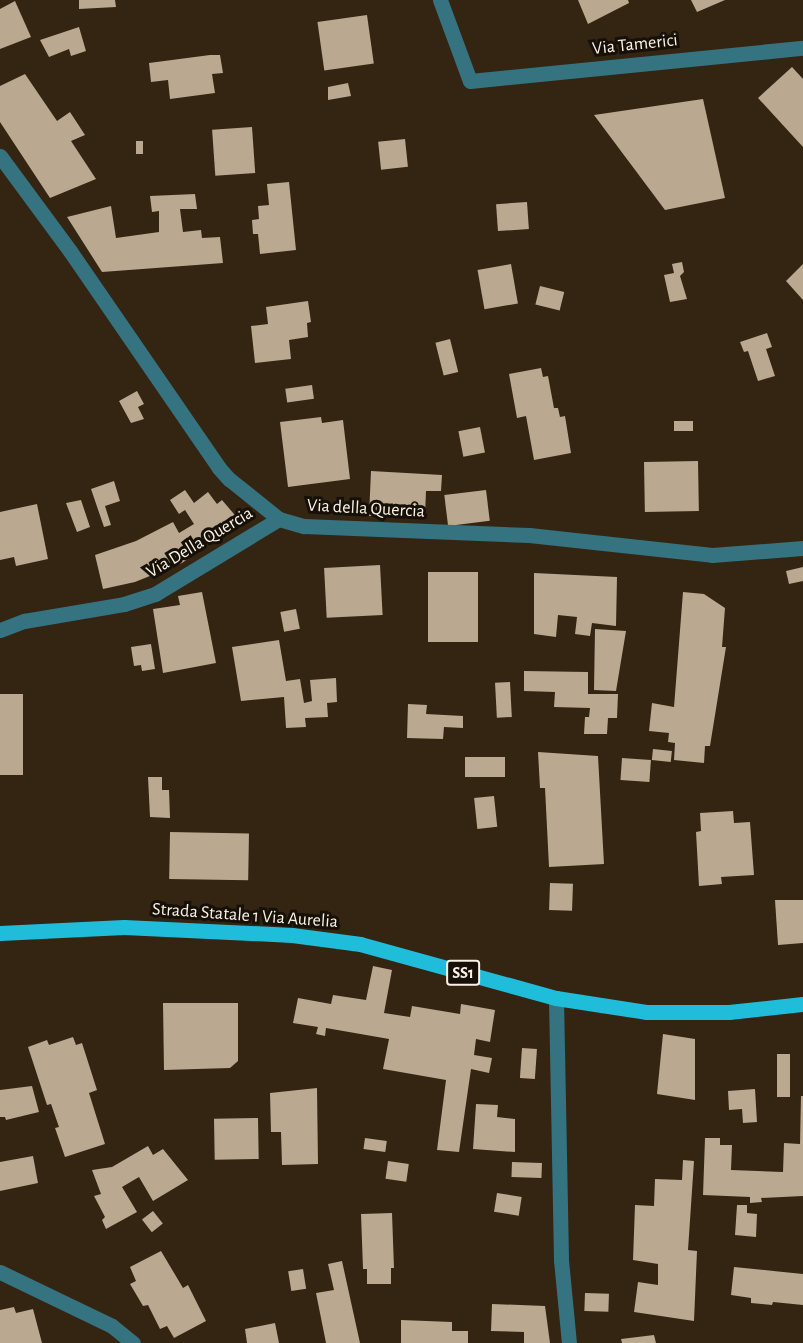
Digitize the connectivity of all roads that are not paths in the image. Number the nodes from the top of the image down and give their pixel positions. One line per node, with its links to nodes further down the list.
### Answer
1 (440, 0): 2 (street, Via Tamerici)
2 (803, 48)
3 (0, 156): 4 (street, Via della Quercia)
4 (279, 519): 5 (street, Via della Quercia); 6 (street, Via Della Quercia)
5 (803, 548)
6 (0, 630)
7 (0, 933): 8 (main road, Strada Statale 1 Via Aurelia / SS1)
8 (556, 998): 9 (main road, Strada Statale 1 Via Aurelia / SS1); 12 (street)
9 (803, 1004)
10 (0, 1272): 11 (street)
11 (133, 1343)
12 (569, 1343)

